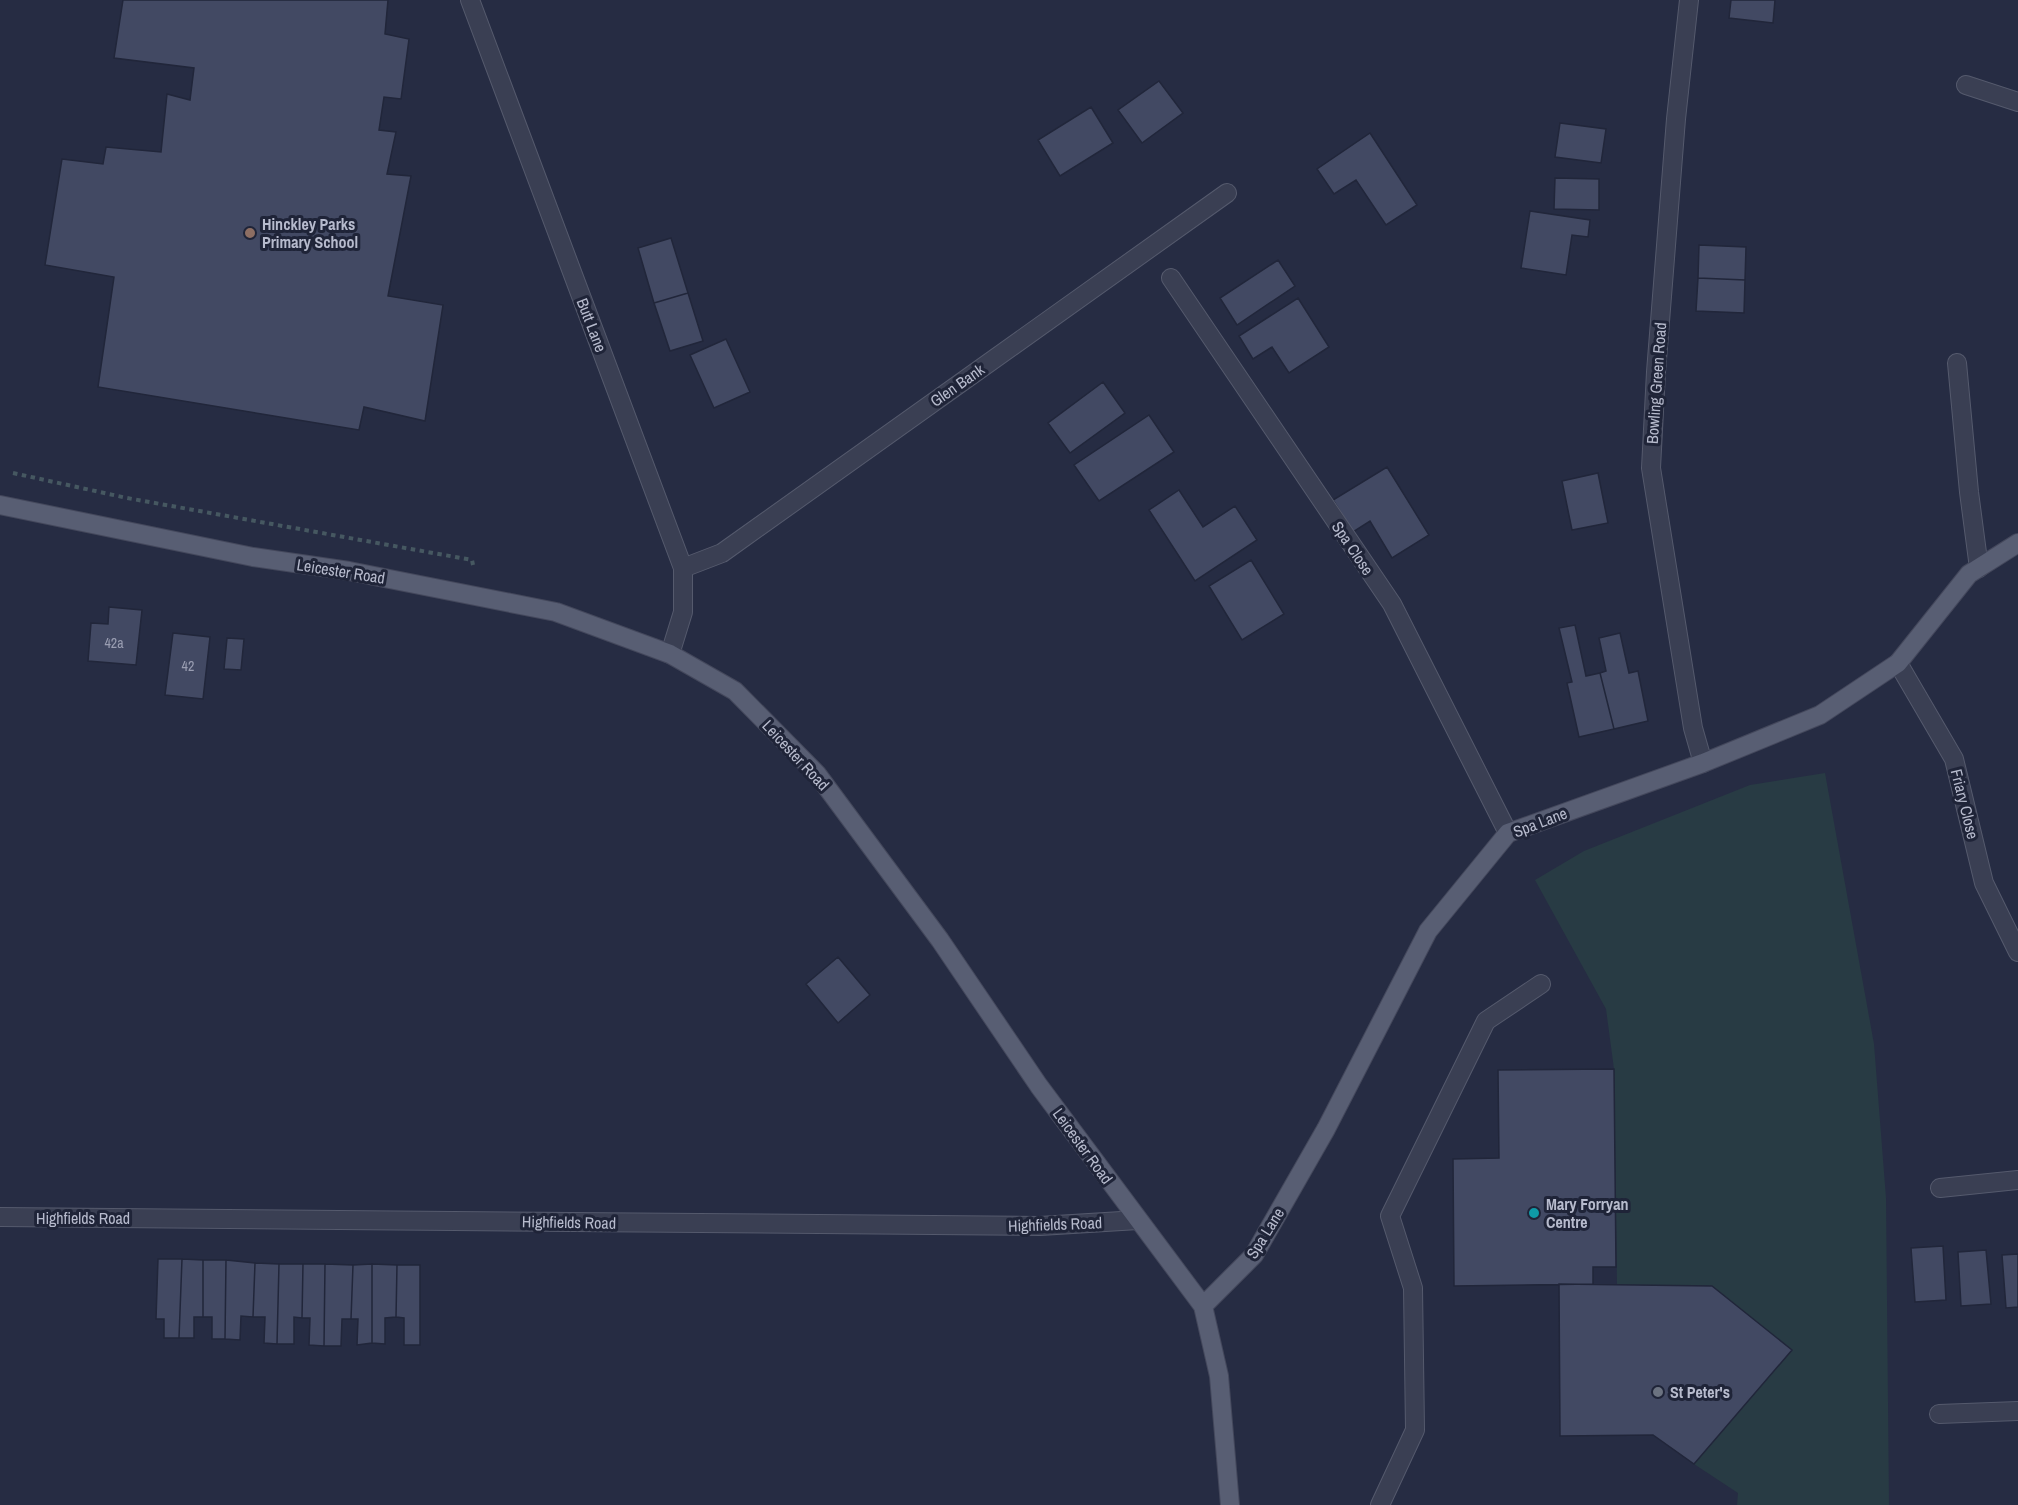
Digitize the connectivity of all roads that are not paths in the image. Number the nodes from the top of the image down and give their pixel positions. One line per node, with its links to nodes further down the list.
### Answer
1 (470, 0): 10 (street, Butt Lane)
2 (1689, 0): 14 (street, Bowling Green Road)
3 (1966, 85): 4 (street)
4 (2018, 102)
5 (1227, 193): 10 (street, Glen Bank)
6 (1171, 278): 15 (street, Spa Close)
7 (1958, 363): 11 (street)
8 (0, 505): 12 (main road, Leicester Road)
9 (2018, 543): 11 (main road, Spa Lane)
10 (683, 568): 12 (street, Butt Lane)
11 (1979, 568): 13 (main road, Spa Lane)
12 (670, 654): 21 (main road, Leicester Road)
13 (1898, 663): 14 (main road, Spa Lane); 16 (street, Friary Close)
14 (1703, 763): 15 (main road, Spa Lane)
15 (1508, 833): 22 (main road, Spa Lane)
16 (2018, 952)
17 (1541, 984): 26 (street)
18 (2018, 1180): 19 (street)
19 (1940, 1188)
20 (0, 1217): 21 (street, Highfields Road)
21 (1138, 1220): 22 (main road, Leicester Road)
22 (1203, 1306): 25 (main road, Leicester Road)
23 (2018, 1411): 24 (street)
24 (1939, 1414)
25 (1230, 1505)
26 (1380, 1505)

